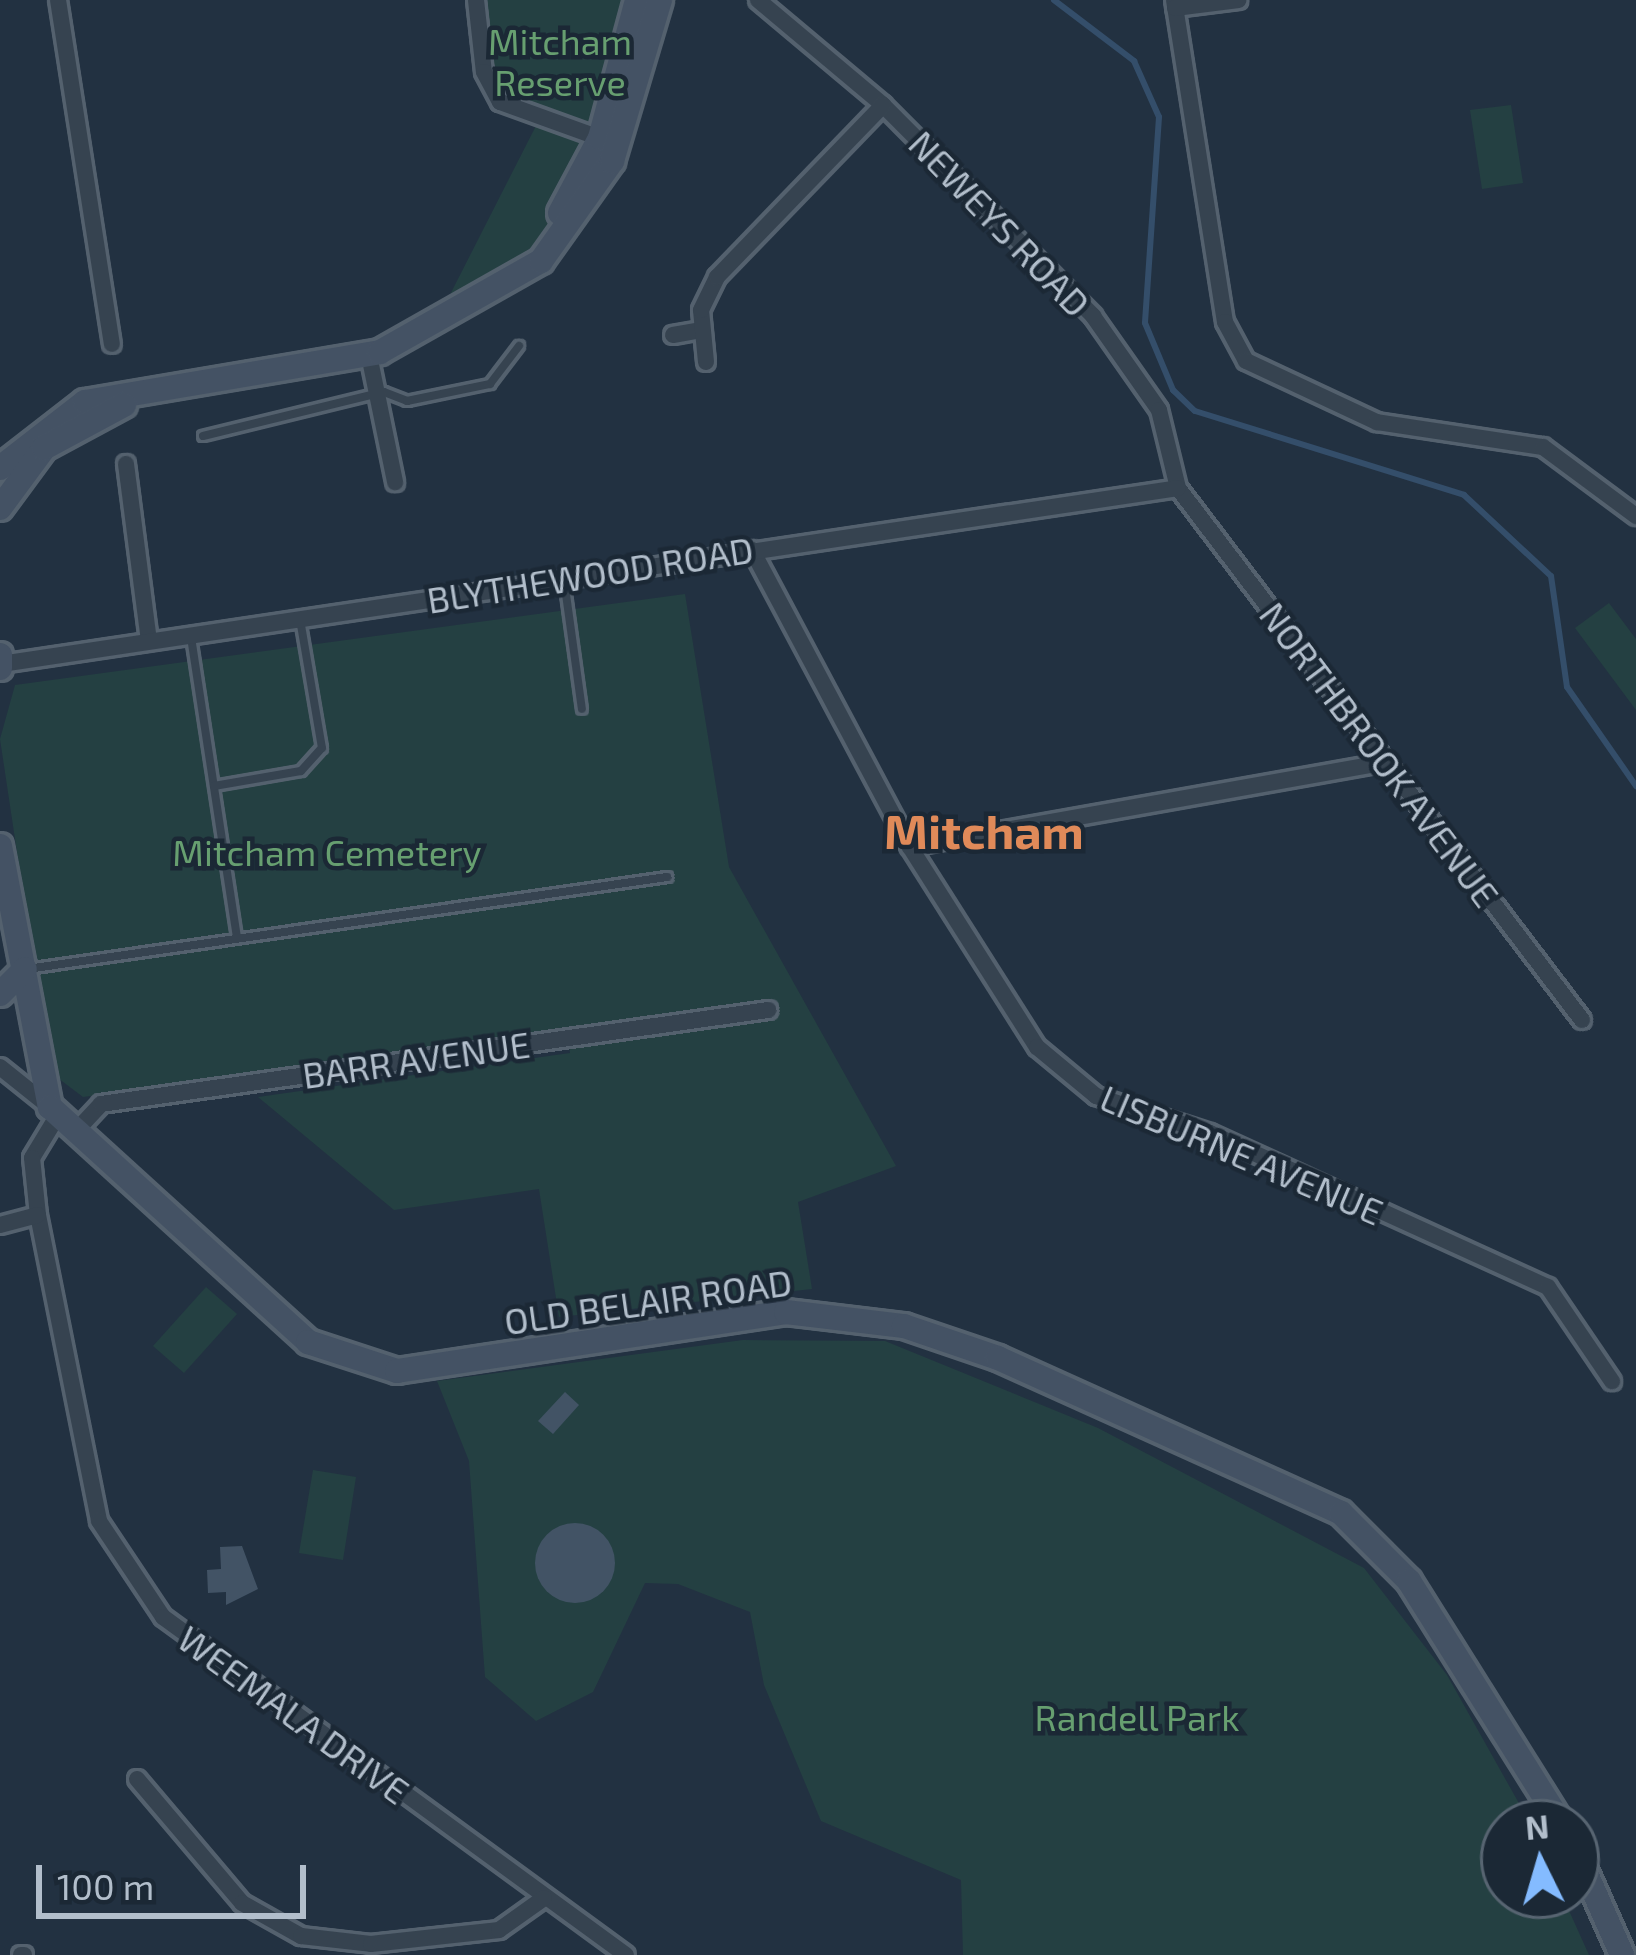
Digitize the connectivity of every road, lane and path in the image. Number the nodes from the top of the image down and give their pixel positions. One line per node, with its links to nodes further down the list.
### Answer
1 (58, 0): 12 (street)
2 (476, 0): 9 (street)
3 (637, 0): 9 (main road)
4 (661, 0): 9 (main road)
5 (758, 0): 8 (street, NEWEYS ROAD)
6 (1238, 0): 7 (street)
7 (1174, 4): 24 (street)
8 (883, 104): 10 (street); 22 (street, NEWEYS ROAD)
9 (609, 142): 14 (main road)
10 (701, 330): 11 (street); 15 (street)
11 (673, 335)
12 (112, 344)
13 (519, 346): 17 (lane)
14 (369, 355): 16 (main road); 17 (street)
15 (706, 362)
16 (153, 392): 20 (main road); 23 (main road)
17 (384, 392): 18 (lane); 21 (street)
18 (203, 436)
19 (126, 464): 29 (street)
20 (0, 467)
21 (395, 482)
22 (1178, 488): 25 (street, BLYTHEWOOD ROAD); 33 (street, NORTHBROOK AVENUE)
23 (0, 508)
24 (1636, 516)
25 (752, 550): 26 (street, BLYTHEWOOD ROAD); 36 (street, LISBURNE AVENUE)
26 (564, 578): 27 (street, BLYTHEWOOD ROAD); 32 (lane)
27 (299, 618): 28 (street, BLYTHEWOOD ROAD); 34 (lane)
28 (191, 634): 29 (street, BLYTHEWOOD ROAD); 34 (lane)
29 (149, 641): 31 (street, BLYTHEWOOD ROAD)
30 (0, 655): 31 (main road)
31 (0, 666)
32 (582, 709)
33 (1385, 762): 36 (street); 42 (street, NORTHBROOK AVENUE)
34 (214, 786): 38 (lane)
35 (0, 846): 39 (main road)
36 (910, 847): 47 (street, LISBURNE AVENUE)
37 (667, 877): 38 (lane)
38 (237, 938): 39 (lane)
39 (26, 969): 40 (main road); 44 (main road)
40 (0, 994)
41 (768, 1010): 44 (street, BARR AVENUE)
42 (1582, 1020)
43 (0, 1067): 44 (street)
44 (61, 1118): 45 (street, WEEMALA DRIVE); 49 (main road, OLD BELAIR ROAD)
45 (38, 1215): 46 (street); 50 (street, WEEMALA DRIVE)
46 (0, 1226)
47 (1612, 1381)
48 (136, 1779): 50 (street)
49 (1546, 1799)
50 (544, 1898): 52 (street, WEEMALA DRIVE)
51 (1600, 1905): 53 (main road)
52 (626, 1955)
53 (1622, 1955)

